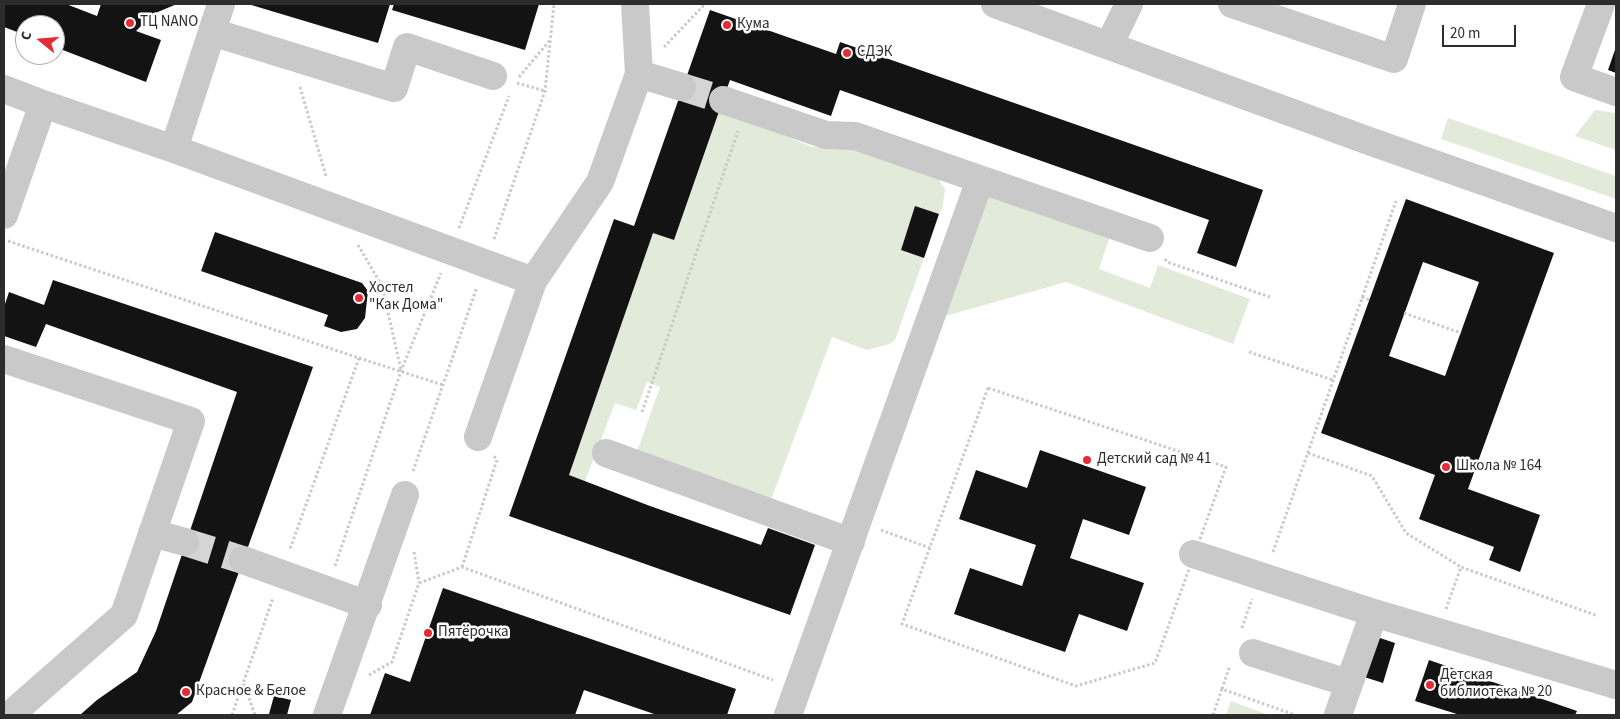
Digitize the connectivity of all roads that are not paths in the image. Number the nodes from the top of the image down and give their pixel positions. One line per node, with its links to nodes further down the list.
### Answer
1 (221, 4): 8 (lane)
2 (635, 4): 10 (lane)
3 (995, 4): 9 (lane)
4 (1129, 4): 9 (lane)
5 (1232, 4): 6 (lane)
6 (1412, 4)
7 (1601, 4): 14 (lane)
8 (212, 32): 11 (lane); 17 (lane)
9 (1110, 45): 20 (lane)
10 (638, 74): 12 (lane); 22 (lane)
11 (493, 76)
12 (682, 88)
13 (4, 89): 15 (lane)
14 (1616, 92)
15 (43, 104): 17 (lane); 19 (lane)
16 (734, 104): 18 (lane)
17 (174, 150): 22 (lane)
18 (980, 180): 21 (lane); 27 (lane)
19 (4, 216)
20 (1616, 228)
21 (1150, 238)
22 (533, 281): 24 (lane)
23 (4, 359): 28 (lane)
24 (478, 437)
25 (606, 453): 27 (lane)
26 (405, 495): 32 (lane)
27 (854, 532): 39 (lane)
28 (152, 533): 29 (lane); 37 (lane)
29 (185, 542)
30 (1194, 554): 33 (lane)
31 (243, 560): 32 (lane)
32 (368, 605): 38 (lane)
33 (1374, 613): 35 (lane); 36 (lane)
34 (1242, 649): 35 (lane)
35 (1348, 683): 40 (lane)
36 (1616, 684)
37 (10, 715)
38 (327, 715)
39 (788, 715)
40 (1338, 715)

